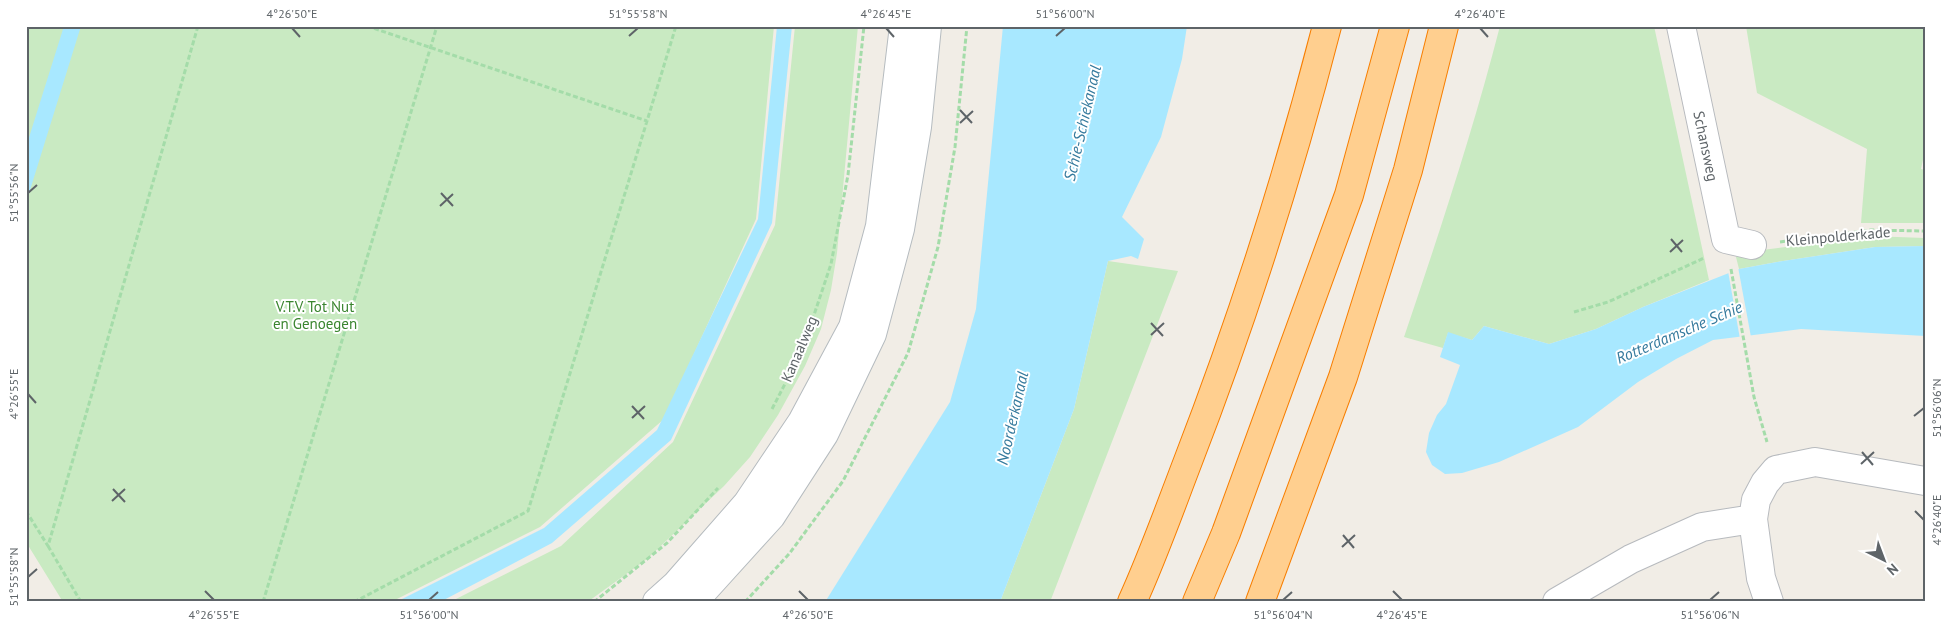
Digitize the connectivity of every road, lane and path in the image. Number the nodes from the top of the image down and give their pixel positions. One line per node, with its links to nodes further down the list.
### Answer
1 (198, 26): 25 (path)
2 (367, 26): 12 (path)
3 (437, 26): 12 (path)
4 (676, 26): 13 (path)
5 (864, 26): 19 (path, Kanaalweg)
6 (904, 26): 30 (main road)
7 (926, 26): 31 (main road)
8 (1327, 26): 32 (highway)
9 (1395, 26): 33 (highway)
10 (1444, 26): 34 (highway)
11 (1681, 26): 15 (main road, Schansweg)
12 (430, 48): 13 (path); 27 (path)
13 (647, 121): 28 (path)
14 (1925, 231): 15 (path, Kleinpolderkade)
15 (1752, 246)
16 (1710, 255): 18 (path)
17 (1731, 267): 20 (path)
18 (1574, 312)
19 (771, 412)
20 (1776, 470): 21 (main road); 24 (main road)
21 (1925, 481)
22 (724, 482): 29 (path)
23 (26, 511): 25 (path)
24 (1753, 519): 35 (main road); 36 (main road)
25 (48, 546): 26 (path)
26 (81, 602)
27 (263, 602)
28 (354, 602)
29 (594, 602)
30 (657, 602)
31 (693, 602)
32 (1132, 602)
33 (1197, 602)
34 (1260, 602)
35 (1557, 602)
36 (1769, 602)

